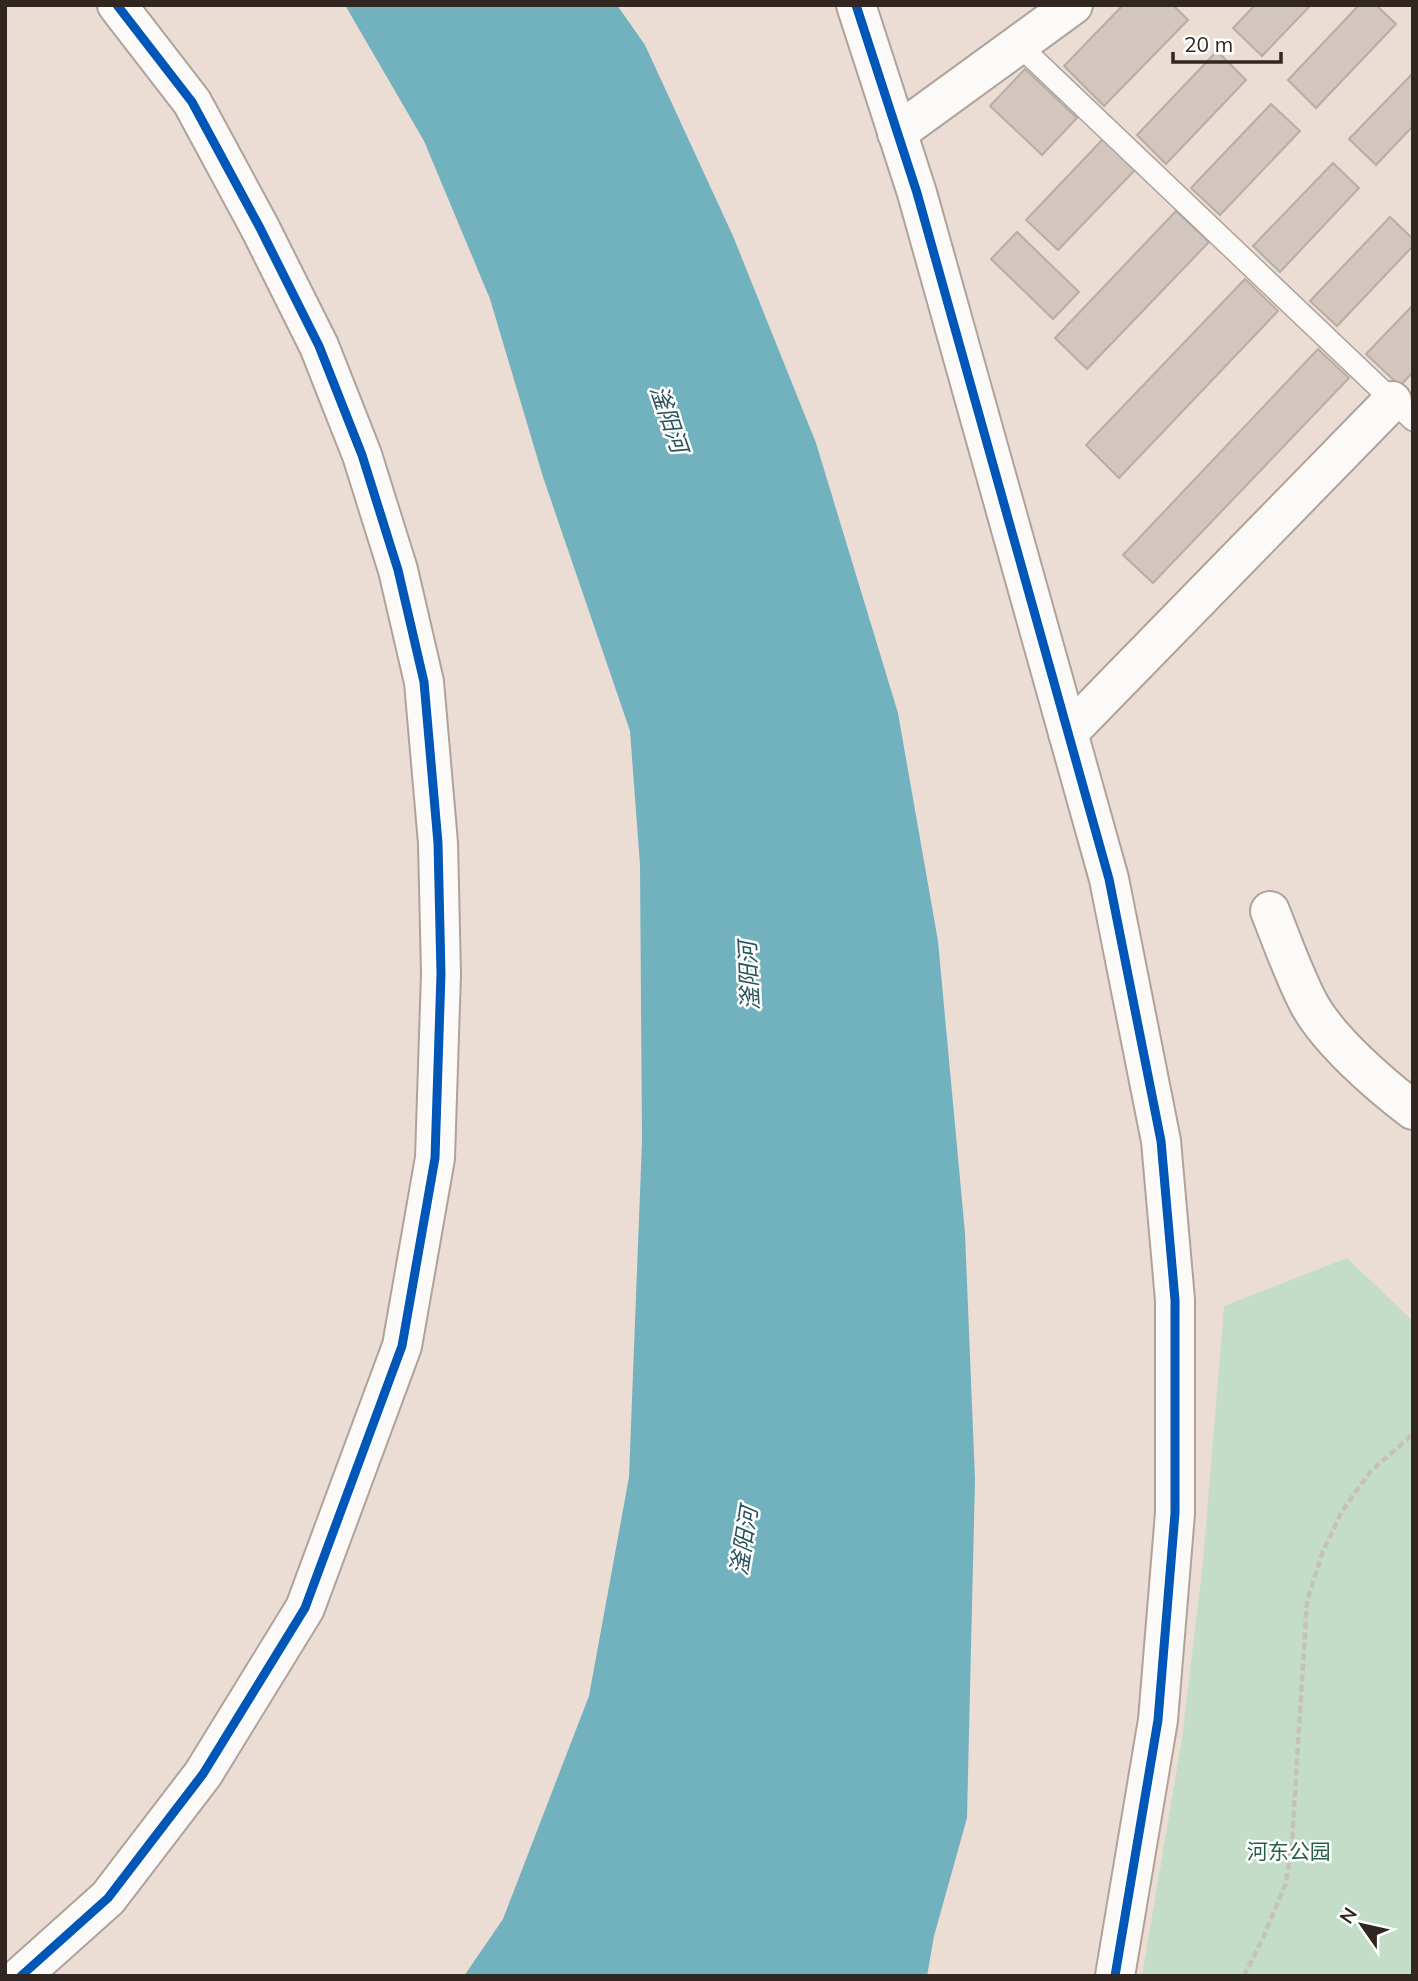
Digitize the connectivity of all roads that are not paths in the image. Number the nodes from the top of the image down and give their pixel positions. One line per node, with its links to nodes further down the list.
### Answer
1 (117, 5): 10 (street)
2 (856, 5): 5 (street)
3 (1073, 5): 4 (street)
4 (1019, 45): 5 (street); 6 (lane)
5 (897, 133): 7 (street)
6 (1402, 410): 7 (street)
7 (1068, 733): 11 (street)
8 (1270, 911): 9 (street)
9 (1413, 1110)
10 (21, 1976)
11 (1115, 1976)

